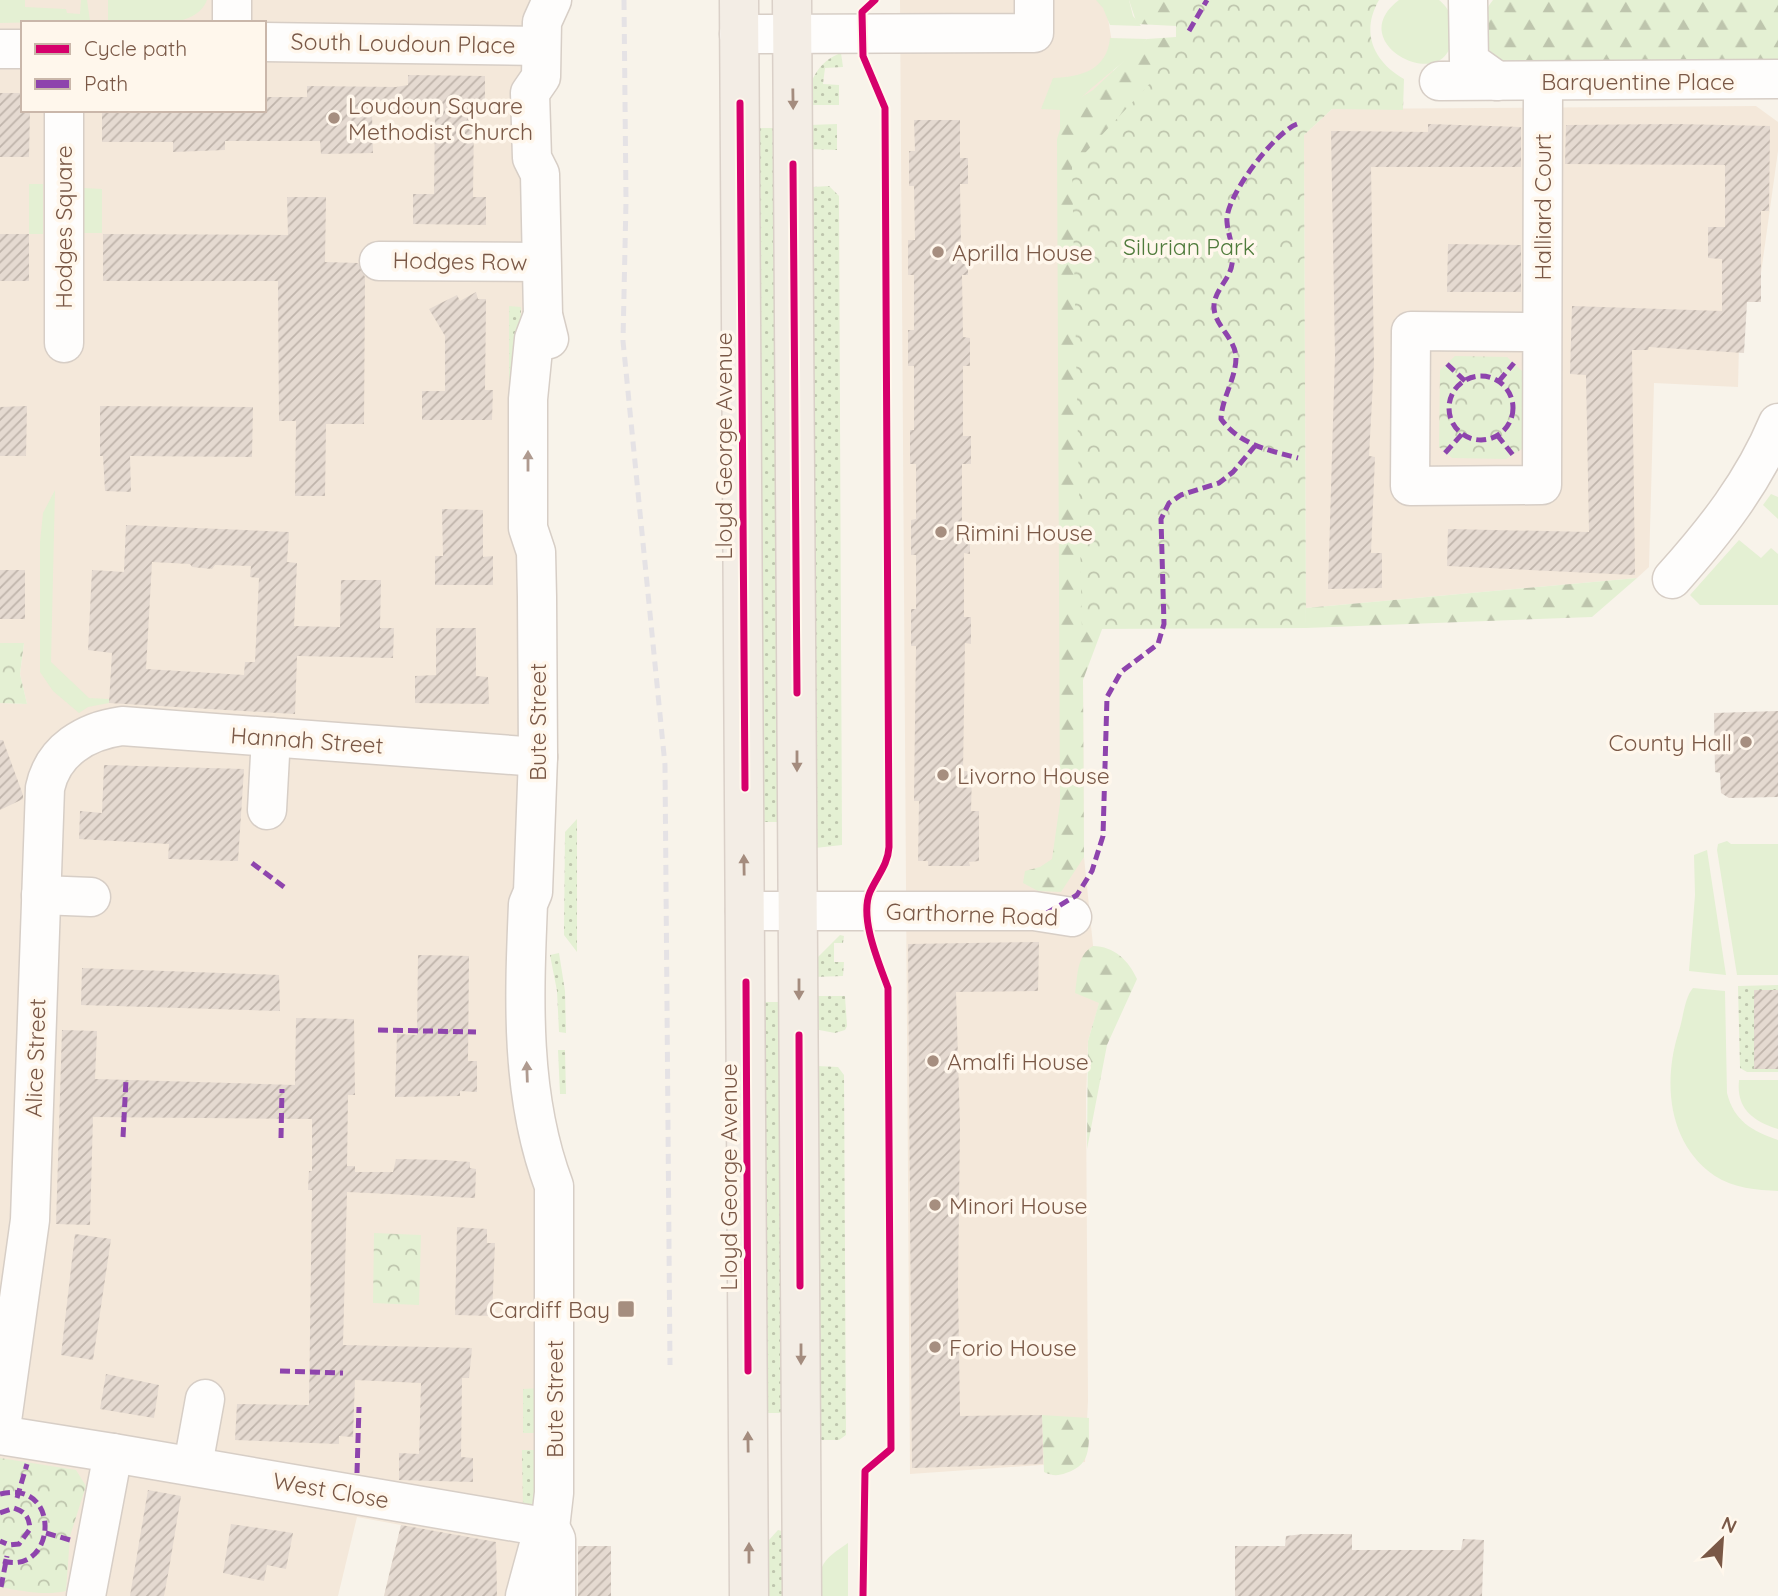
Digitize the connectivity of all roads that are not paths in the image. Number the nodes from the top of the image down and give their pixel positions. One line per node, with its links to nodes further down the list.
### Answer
1 (232, 0): 6 (street)
2 (1468, 0): 12 (street)
3 (1034, 16): 5 (street)
4 (739, 17): 5 (street); 28 (main road, Lloyd George Avenue, one-way to 4)
5 (792, 17): 29 (main road, one-way to 29)
6 (232, 21)
7 (541, 29): 8 (street, South Loudoun Place); 17 (street, Bute Street)
8 (266, 41)
9 (0, 49): 10 (street)
10 (21, 49)
11 (1778, 79): 14 (street, Barquentine Place)
12 (1497, 80): 13 (street, Barquentine Place); 14 (street, Barquentine Place)
13 (1439, 81)
14 (1543, 82): 18 (street, Halliard Court)
15 (64, 112): 19 (street, Hodges Square)
16 (379, 261): 17 (street, Hodges Row)
17 (541, 262): 24 (street, Bute Street)
18 (1542, 332): 18 (street, Halliard Court)
19 (64, 343)
20 (1774, 443): 21 (street)
21 (1672, 579)
22 (271, 737): 23 (street, Hannah Street); 24 (street, Hannah Street); 25 (street)
23 (78, 739): 26 (street, Alice Street)
24 (538, 757): 36 (street, Bute Street)
25 (267, 810)
26 (41, 895): 27 (street); 31 (street, Alice Street)
27 (91, 897)
28 (745, 911): 29 (street, Garthorne Road); 40 (main road, Lloyd George Avenue, one-way to 28)
29 (798, 911): 30 (street, Garthorne Road); 41 (main road, one-way to 41)
30 (1072, 917)
31 (30, 1220): 33 (street, West Close)
32 (205, 1399): 35 (street)
33 (0, 1435): 34 (street, West Close)
34 (113, 1454): 35 (street, West Close); 37 (street)
35 (193, 1465): 36 (street, West Close)
36 (550, 1528): 38 (street, Bute Street); 39 (street, Bute Street)
37 (86, 1596)
38 (525, 1596)
39 (556, 1596)
40 (749, 1596)
41 (802, 1596)

